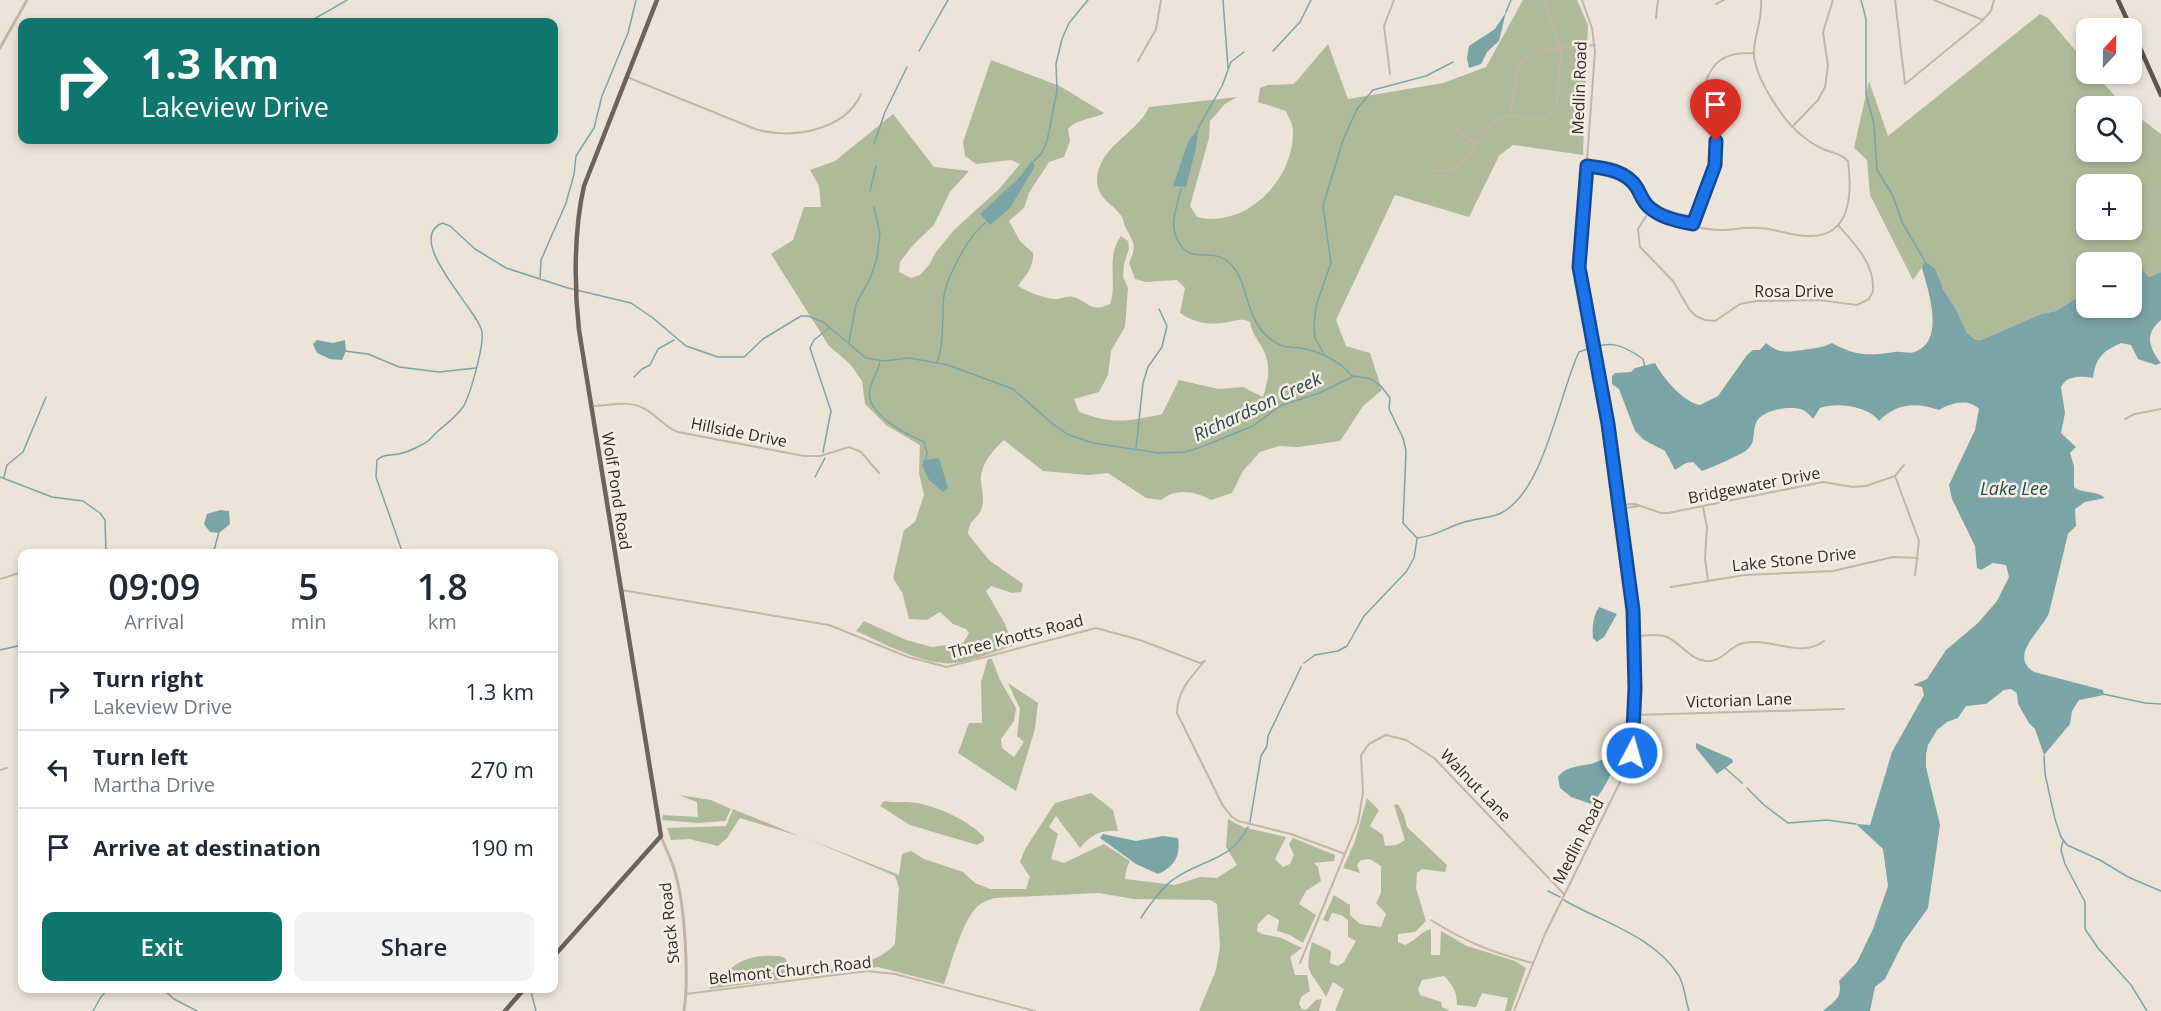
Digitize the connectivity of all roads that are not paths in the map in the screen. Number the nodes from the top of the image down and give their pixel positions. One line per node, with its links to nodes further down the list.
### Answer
1 (27, 0): 20 (street)
2 (657, 0): 26 (main road, Wolf Pond Road)
3 (1161, 0): 24 (street)
4 (1394, 0): 25 (street)
5 (1544, 0): 21 (street)
6 (1582, 0): 19 (street, Medlin Road)
7 (1658, 0): 16 (street)
8 (1724, 0): 15 (street)
9 (1761, 0): 22 (street)
10 (1833, 0): 31 (street)
11 (1895, 0): 18 (street)
12 (1934, 0): 18 (street)
13 (1994, 0): 18 (street)
14 (2118, 0): 17 (highway)
15 (1716, 4)
16 (1656, 18)
17 (2126, 18)
18 (1983, 20)
19 (1595, 45): 21 (street); 33 (street, Medlin Road)
20 (0, 48)
21 (1561, 48): 29 (street); 29 (street)
22 (1753, 53): 31 (street); 36 (street)
23 (2142, 53): 28 (highway)
24 (1138, 62)
25 (1390, 74)
26 (627, 76): 27 (street); 38 (main road, Wolf Pond Road)
27 (861, 94)
28 (2161, 95)
29 (1511, 116): 32 (street)
30 (1455, 124): 32 (street)
31 (1792, 127): 37 (street)
32 (1476, 144): 34 (street)
33 (1587, 166): 35 (street); 44 (street, Medlin Road)
34 (1433, 170)
35 (1651, 209): 36 (street); 37 (street, Rosa Drive)
36 (1693, 224): 37 (street)
37 (1838, 225)
38 (592, 406): 42 (street, Hillside Drive); 54 (main road, Wolf Pond Road)
39 (2161, 409): 40 (street)
40 (2125, 419)
41 (1904, 465): 43 (street)
42 (879, 472)
43 (1895, 476): 46 (street, Bridgewater Drive); 48 (street)
44 (1619, 505): 45 (street, Bridgewater Drive); 47 (street, Medlin Road)
45 (1639, 506): 46 (street, Bridgewater Drive); 47 (street, Bridgewater Drive)
46 (1703, 507): 52 (street)
47 (1620, 509): 55 (street, Medlin Road)
48 (1918, 558): 50 (street); 52 (street, Lake Stone Drive)
49 (18, 573): 51 (street)
50 (1915, 575)
51 (0, 579)
52 (1708, 581): 53 (street, Lake Stone Drive)
53 (1671, 587)
54 (621, 590): 61 (main road, Wolf Pond Road); 62 (street, Three Knotts Road)
55 (1635, 636): 56 (street); 58 (street, Medlin Road)
56 (1824, 640)
57 (1844, 709): 58 (street, Victorian Lane)
58 (1635, 716): 63 (street, Medlin Road)
59 (7, 768): 60 (street)
60 (0, 771)
61 (661, 836): 65 (main road); 69 (street, Stack Road)
62 (1345, 854): 63 (street, Walnut Lane); 66 (street, Walnut Lane)
63 (1564, 894): 67 (street, Medlin Road)
64 (1431, 920): 67 (street)
65 (558, 952)
66 (1300, 963)
67 (1533, 963): 73 (street, Medlin Road)
68 (521, 993): 70 (main road)
69 (686, 994): 71 (street, Stack Road); 72 (street, Belmont Church Road)
70 (505, 1011)
71 (684, 1011)
72 (1035, 1011)
73 (1514, 1011)

